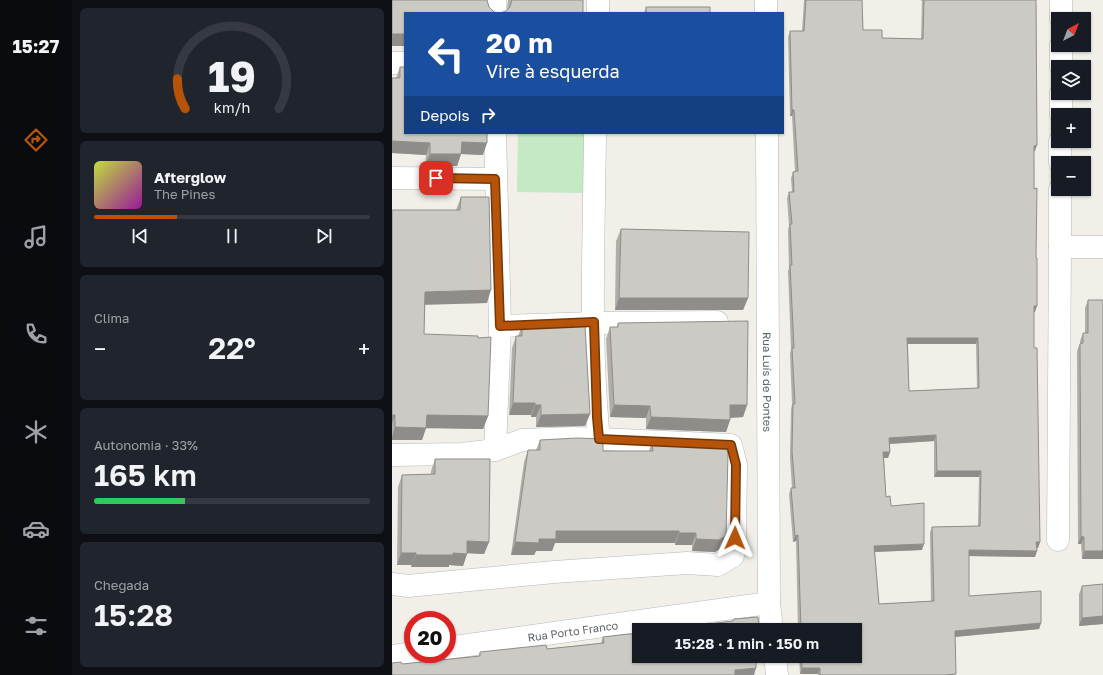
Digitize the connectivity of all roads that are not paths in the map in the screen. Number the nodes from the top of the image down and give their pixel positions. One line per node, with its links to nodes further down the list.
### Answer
1 (495, 0): 5 (street)
2 (598, 0): 6 (street)
3 (766, 0): 7 (street)
4 (1061, 0): 8 (street)
5 (495, 12)
6 (598, 12)
7 (766, 12)
8 (1061, 12)
9 (392, 63): 10 (street)
10 (404, 63)
11 (495, 134): 15 (street)
12 (595, 134): 19 (street)
13 (767, 134): 27 (street, Rua Luís de Pontes)
14 (392, 178): 15 (street)
15 (495, 179): 21 (street)
16 (1060, 196): 17 (street)
17 (1060, 247): 18 (street); 25 (street)
18 (1103, 247)
19 (594, 322): 20 (street); 21 (street); 22 (street)
20 (740, 322)
21 (500, 326): 23 (street)
22 (599, 439): 23 (street); 26 (street)
23 (495, 450): 24 (street)
24 (392, 455)
25 (1058, 540)
26 (392, 584)
27 (769, 603): 28 (street, Rua Luís de Pontes); 29 (street, Rua Porto Franco)
28 (771, 623)
29 (456, 647)
30 (404, 654): 31 (street)
31 (392, 656)
32 (776, 663): 33 (street)
33 (777, 675)

